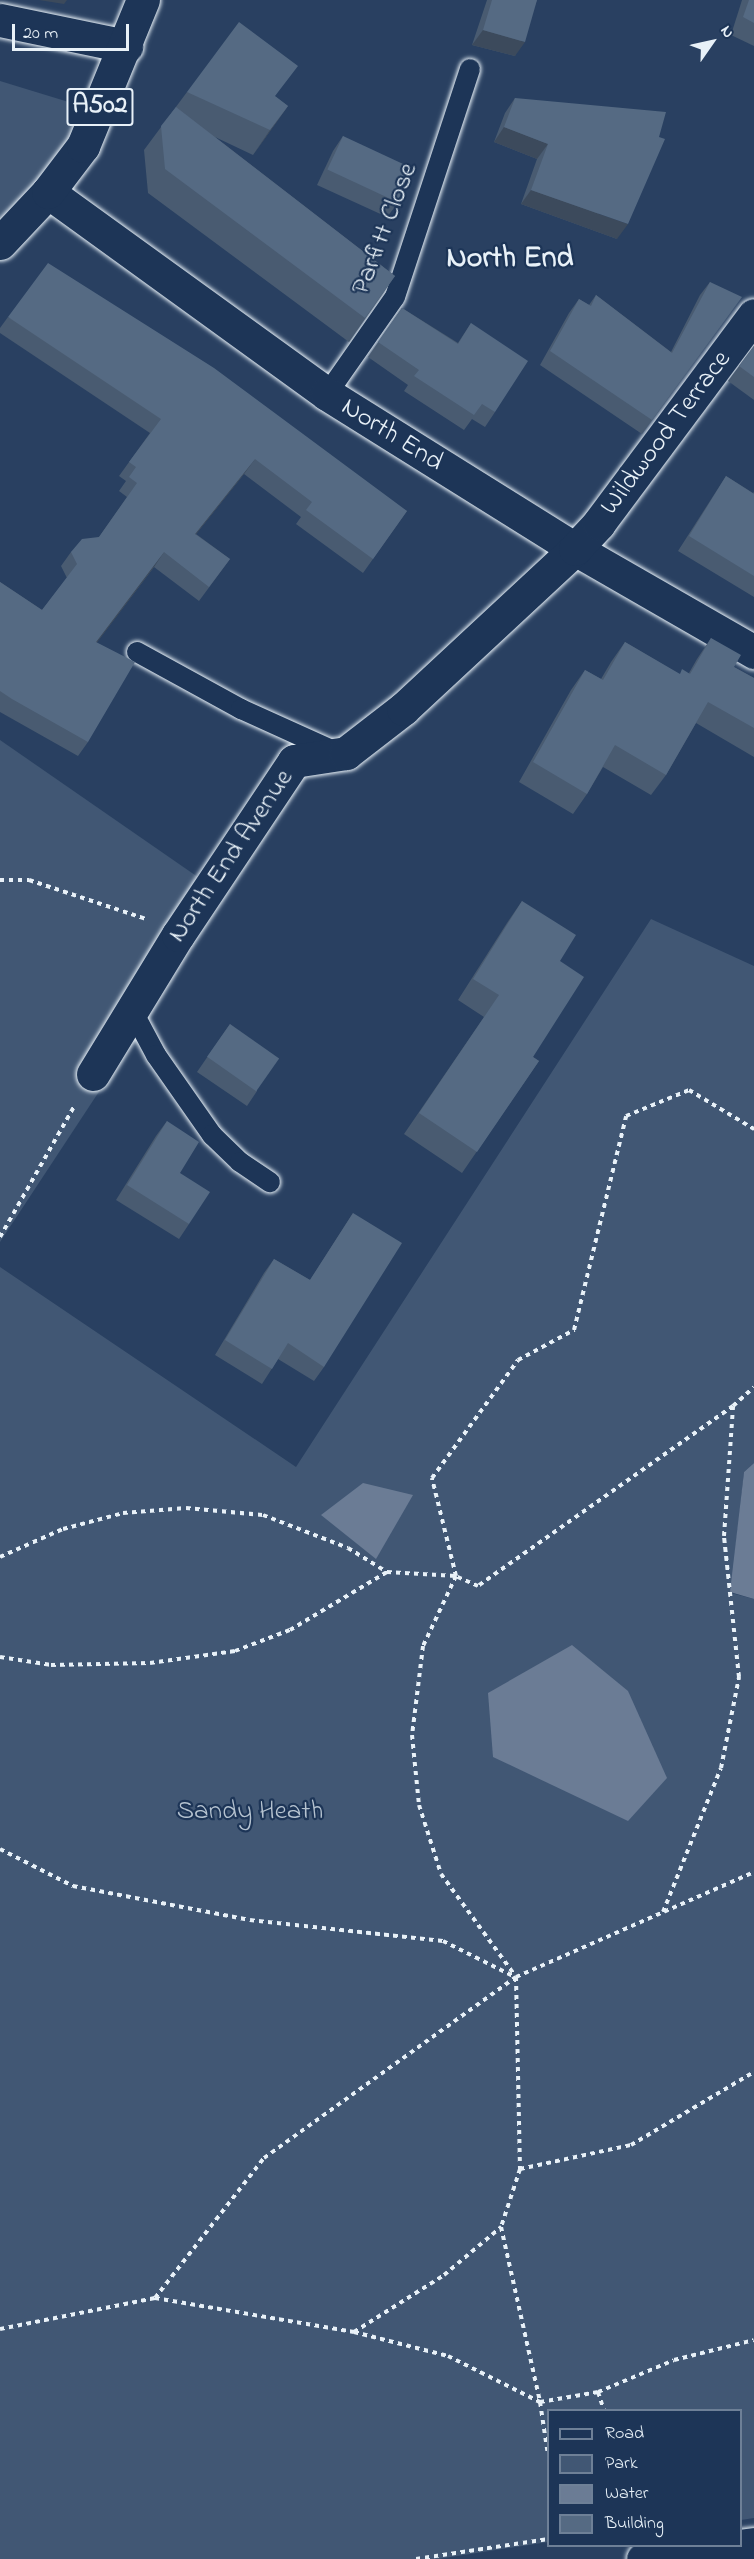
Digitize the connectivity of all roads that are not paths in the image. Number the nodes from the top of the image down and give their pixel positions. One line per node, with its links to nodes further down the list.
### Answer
1 (143, 0): 3 (street, A502)
2 (0, 20): 3 (street)
3 (126, 46): 5 (street, A502)
4 (470, 69): 8 (lane, Parfitt Close)
5 (48, 192): 6 (street, A502); 8 (street, North End)
6 (0, 243)
7 (754, 315): 9 (street, Wildwood Terrace)
8 (327, 394): 9 (street, North End)
9 (575, 549): 11 (street, North End); 12 (street, North End Avenue)
10 (137, 652): 12 (lane)
11 (754, 652)
12 (342, 754): 13 (street, North End Avenue)
13 (132, 1010): 14 (street, North End Avenue); 15 (lane)
14 (93, 1074)
15 (270, 1182)
16 (732, 2547): 17 (street)
17 (643, 2559)

